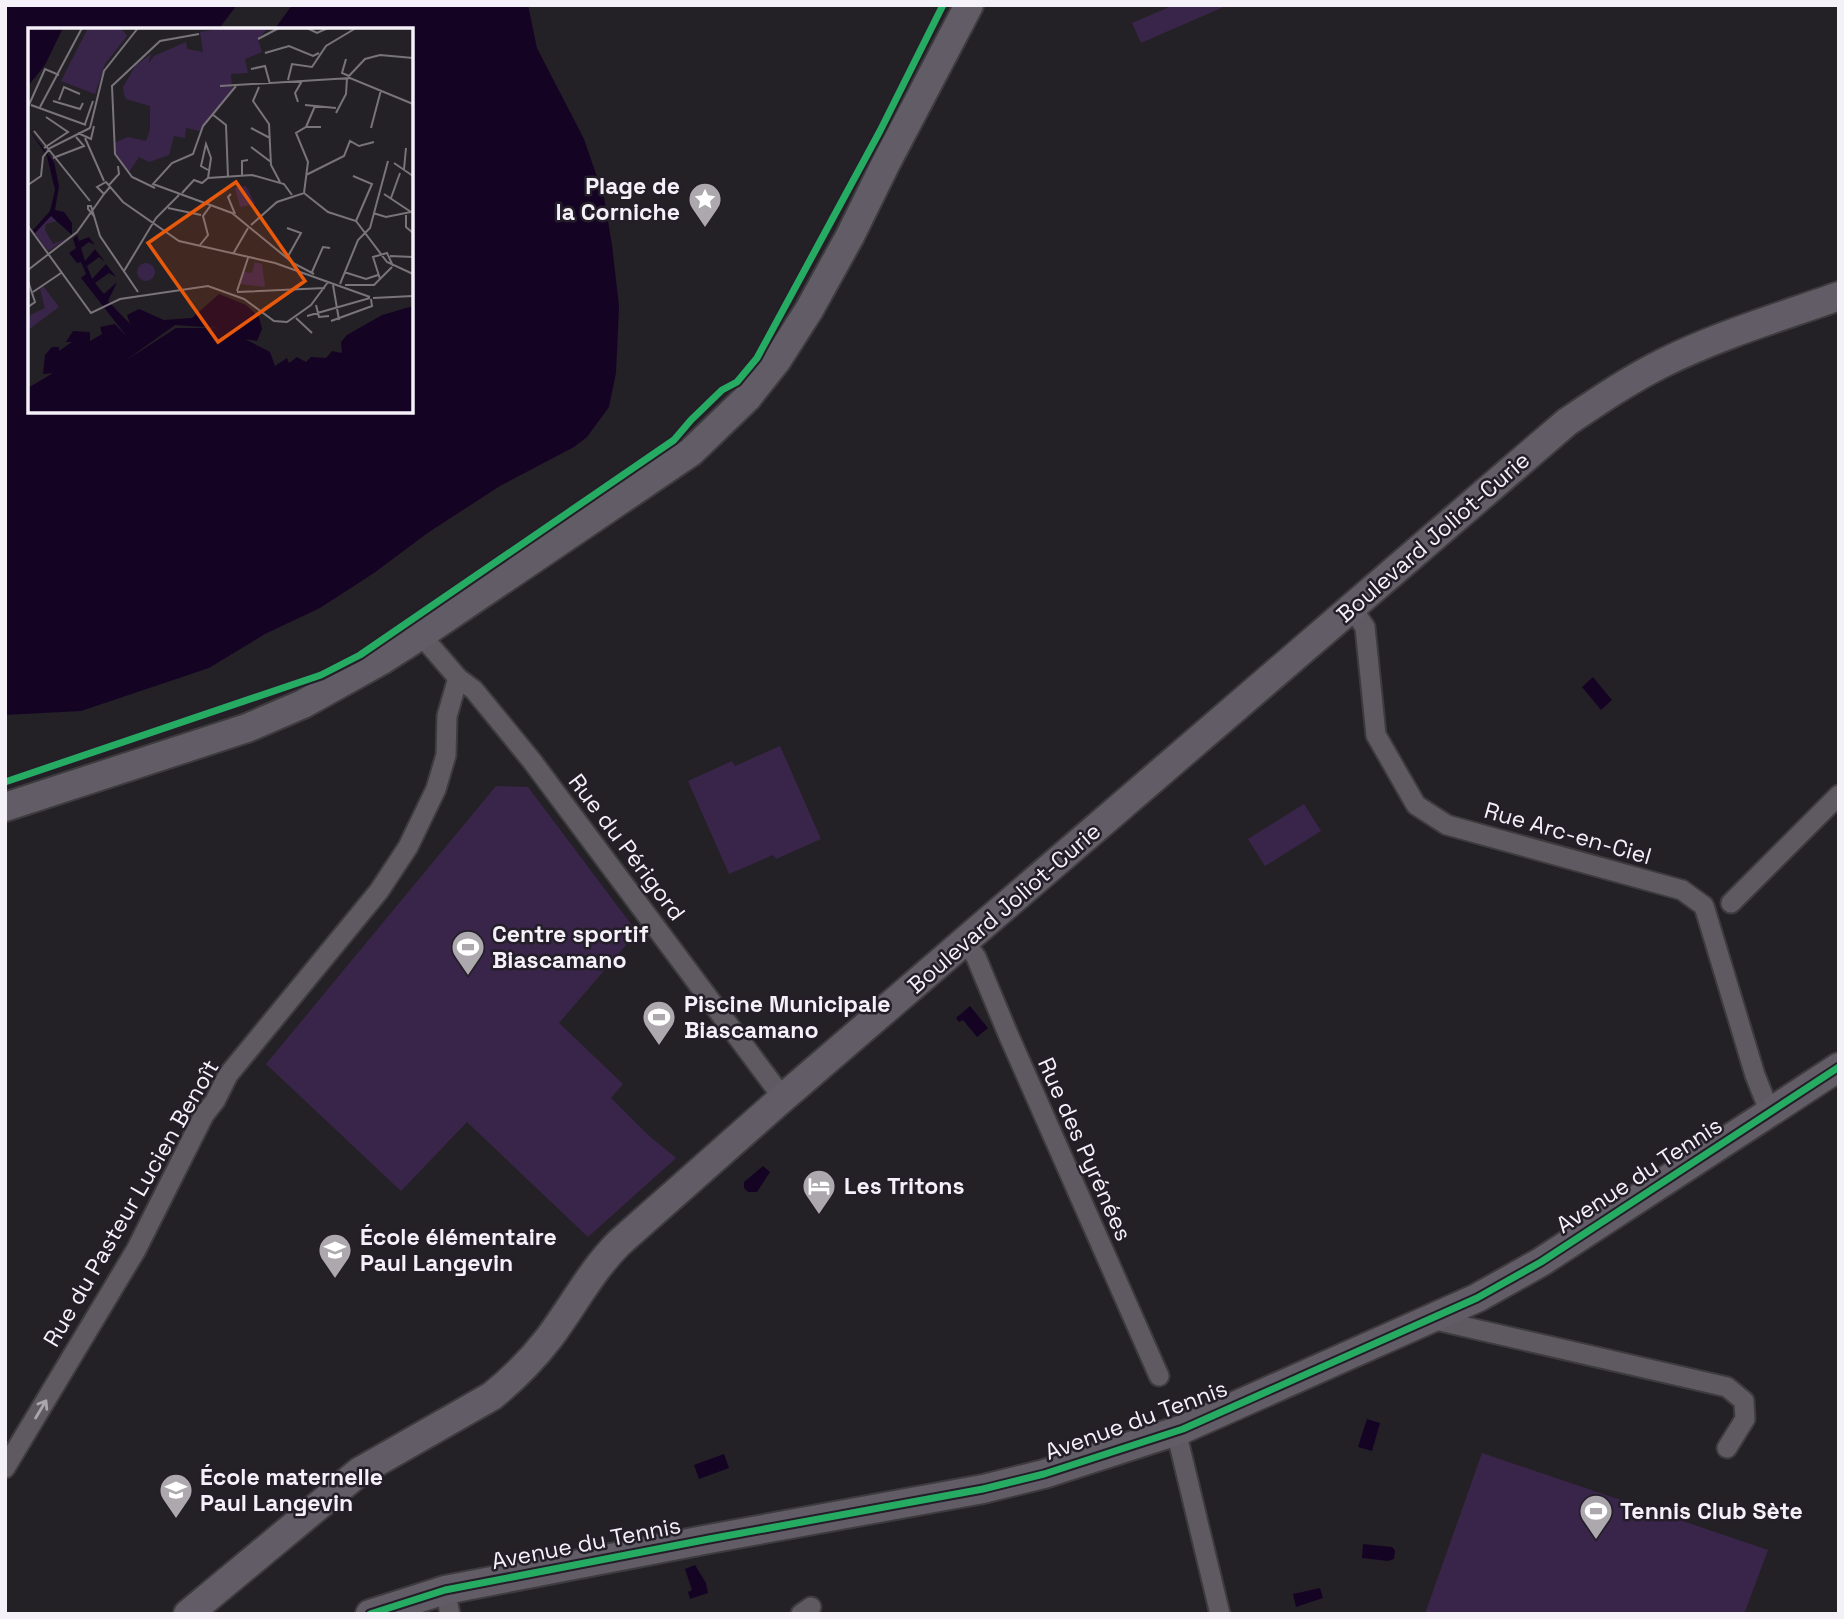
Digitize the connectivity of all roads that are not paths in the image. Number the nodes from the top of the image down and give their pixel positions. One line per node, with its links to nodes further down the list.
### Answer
1 (969, 5): 4 (street)
2 (1839, 296): 3 (street, Boulevard Joliot-Curie)
3 (1351, 607): 9 (street, Boulevard Joliot-Curie); 12 (street, Rue Arc-en-Ciel)
4 (421, 635): 5 (street, Rue du Périgord); 7 (street)
5 (458, 678): 11 (street, Rue du Périgord); 17 (street, Rue du Pasteur Lucien Benoît, one-way to 5)
6 (1839, 795): 8 (street)
7 (5, 807)
8 (1731, 903)
9 (965, 942): 11 (street, Boulevard Joliot-Curie); 14 (street, Rue des Pyrénées)
10 (1839, 1067): 12 (street, Avenue du Tennis)
11 (783, 1098): 19 (street, Boulevard Joliot-Curie)
12 (1770, 1113): 13 (street, Avenue du Tennis)
13 (1431, 1319): 15 (street, Avenue du Tennis); 16 (street)
14 (1159, 1377)
15 (1176, 1431): 18 (street, Avenue du Tennis); 21 (street)
16 (1727, 1448)
17 (5, 1468)
18 (447, 1602): 20 (street, Avenue du Tennis)
19 (188, 1614)
20 (370, 1614)
21 (1220, 1614)

